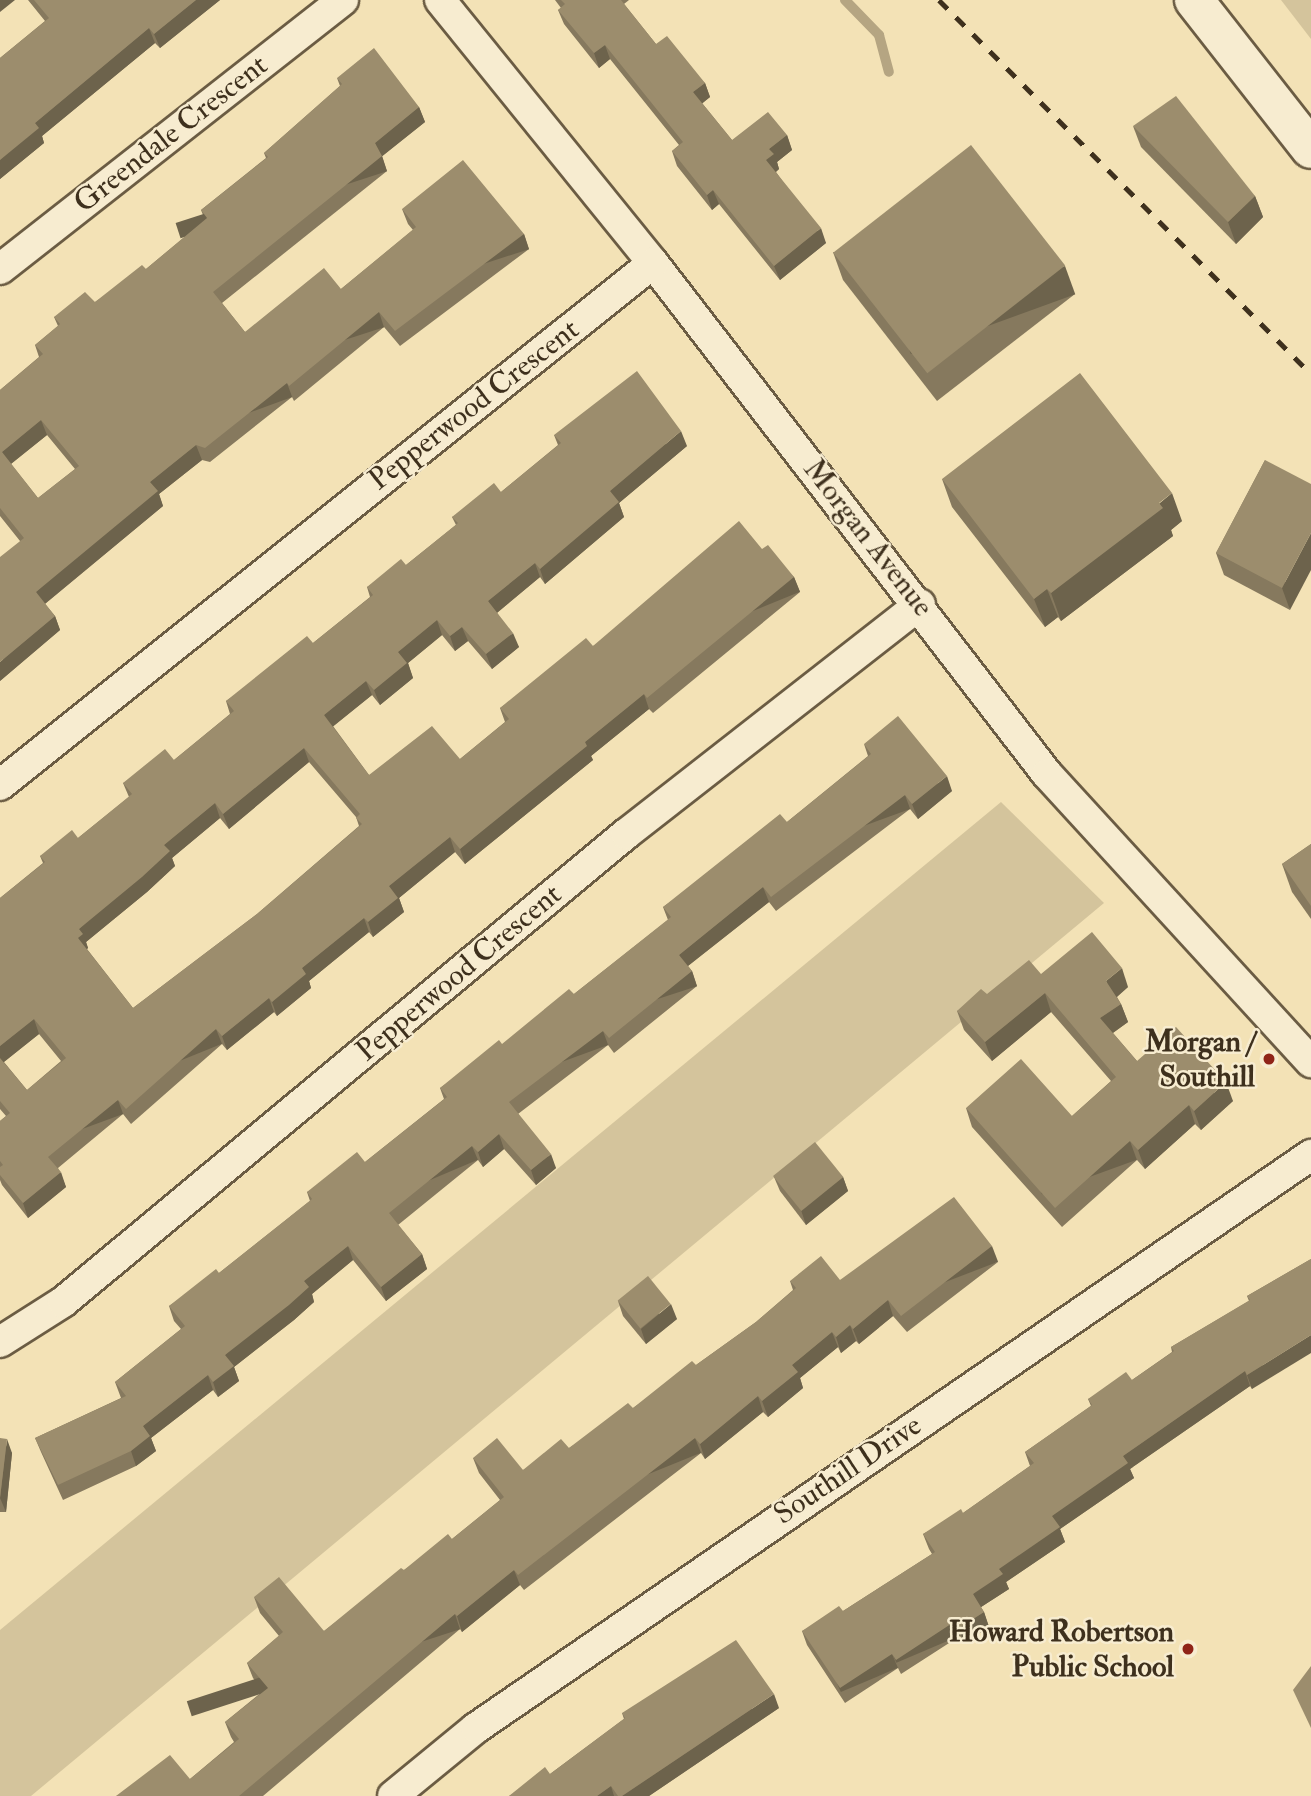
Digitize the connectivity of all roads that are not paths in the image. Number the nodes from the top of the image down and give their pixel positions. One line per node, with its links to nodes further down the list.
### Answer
1 (343, 0): 6 (street, Greendale Crescent)
2 (440, 0): 5 (street, Morgan Avenue)
3 (1194, 0): 4 (main road)
4 (1311, 149)
5 (653, 263): 7 (street, Morgan Avenue); 8 (street, Pepperwood Crescent)
6 (0, 269)
7 (920, 604): 9 (street, Morgan Avenue); 11 (street, Pepperwood Crescent)
8 (0, 785)
9 (1311, 1062)
10 (1311, 1155): 12 (street, Southill Drive)
11 (0, 1342)
12 (393, 1796)

